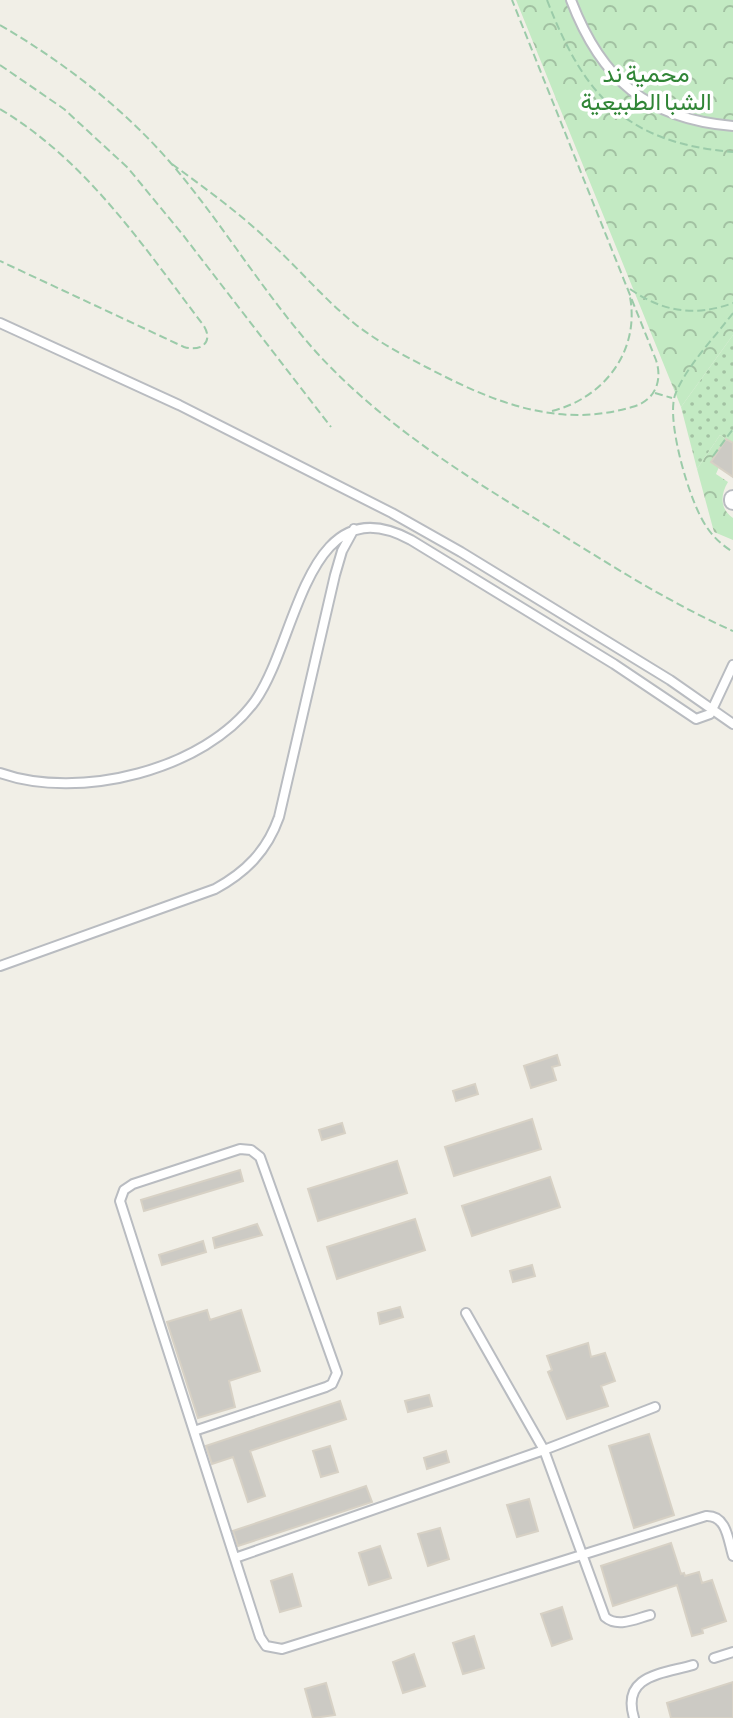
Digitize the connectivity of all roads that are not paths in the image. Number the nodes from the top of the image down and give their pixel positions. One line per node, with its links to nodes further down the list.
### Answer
1 (571, 0): 2 (lane)
2 (733, 126)
3 (0, 323): 8 (lane)
4 (354, 529): 8 (lane); 10 (lane); 11 (lane)
5 (733, 665): 6 (lane)
6 (722, 689): 7 (lane); 8 (lane)
7 (733, 691)
8 (713, 709): 9 (lane)
9 (733, 724)
10 (0, 773)
11 (0, 966)
12 (466, 1313): 15 (lane)
13 (655, 1407): 15 (lane)
14 (194, 1431): 14 (lane); 18 (lane)
15 (544, 1450): 16 (lane); 18 (lane)
16 (583, 1555): 17 (lane); 18 (lane); 19 (lane)
17 (733, 1556)
18 (235, 1558)
19 (650, 1615)
20 (733, 1652): 21 (lane)
21 (714, 1658)
22 (693, 1665): 23 (lane)
23 (634, 1718)

